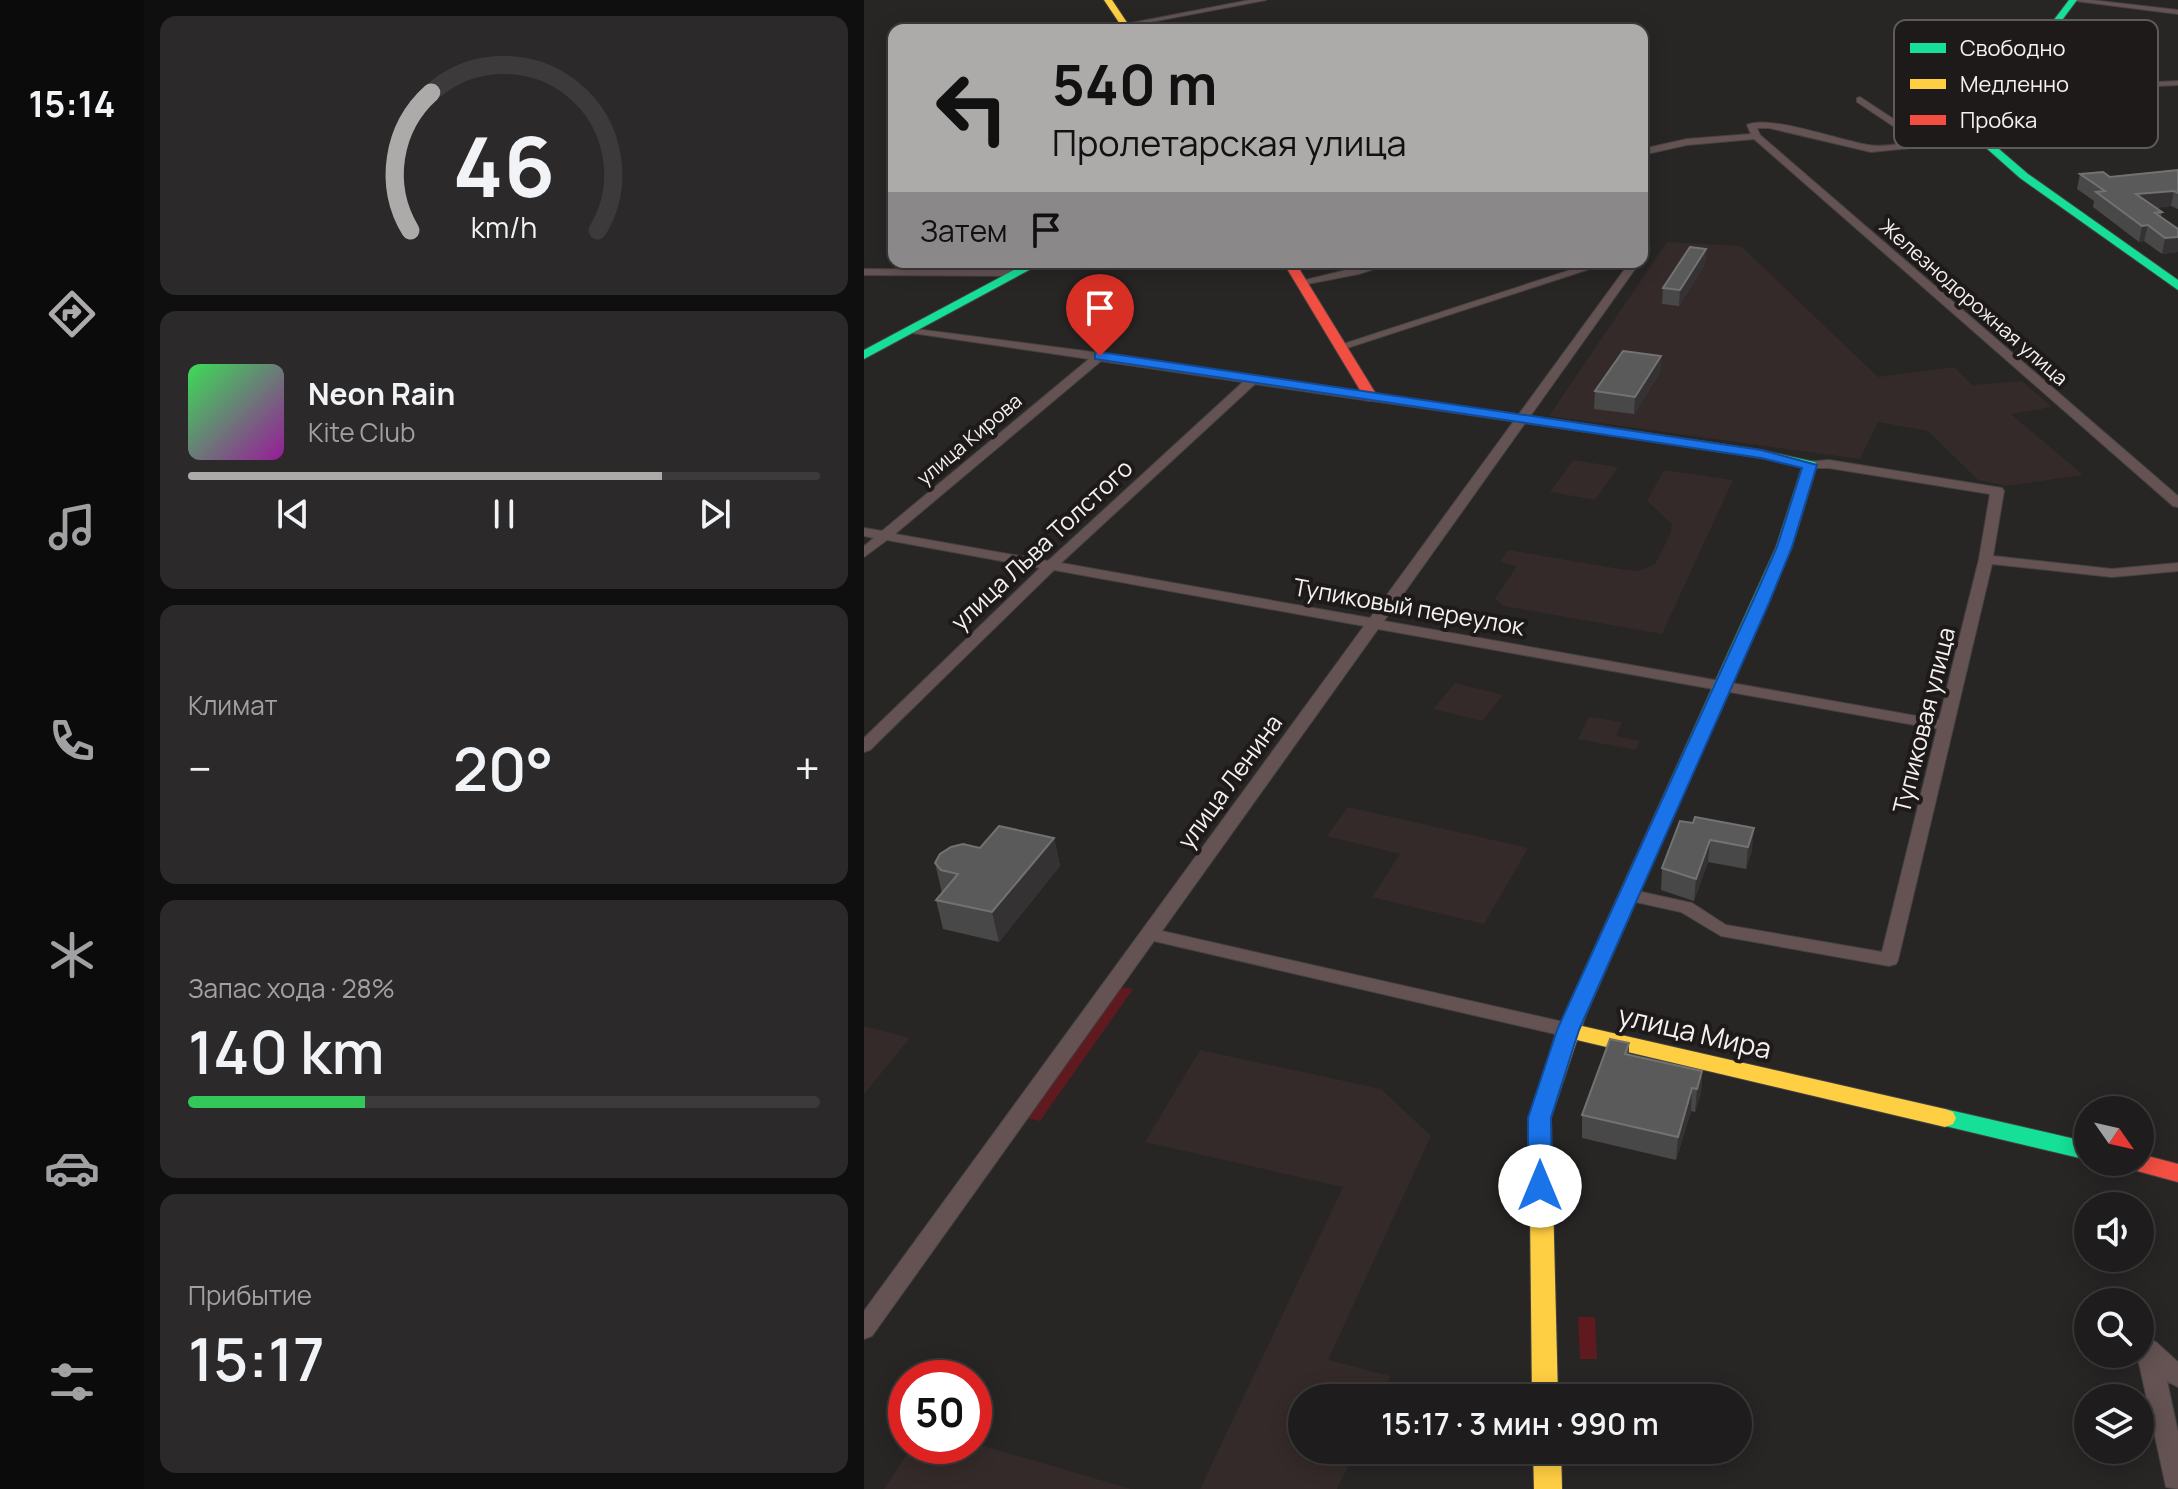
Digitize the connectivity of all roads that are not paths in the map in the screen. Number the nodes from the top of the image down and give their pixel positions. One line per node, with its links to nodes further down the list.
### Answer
1 (1108, 0): 8 (main road)
2 (1197, 0): 5 (street)
3 (1262, 0): 5 (street)
4 (2073, 0): 6 (street); 7 (main road)
5 (1206, 11): 9 (street)
6 (2178, 12)
7 (2058, 20)
8 (1123, 24)
9 (1145, 24)
10 (2178, 83): 11 (street)
11 (2158, 84)
12 (1860, 100): 13 (street)
13 (1894, 122)
14 (1753, 130): 15 (street); 17 (street); 35 (street, Железнодорожная улица)
15 (1894, 146)
16 (1992, 148): 26 (main road)
17 (1648, 151)
18 (1026, 268): 24 (main road)
19 (1293, 268): 25 (main road)
20 (1364, 268): 25 (street)
21 (1587, 268): 28 (street)
22 (1630, 268): 33 (street, улица Ленина)
23 (864, 272): 24 (street)
24 (1016, 273): 27 (main road)
25 (1302, 282): 28 (main road)
26 (2178, 286)
27 (912, 330): 29 (main road); 30 (street)
28 (1340, 347): 32 (main road)
29 (864, 355)
30 (1100, 356): 31 (street); 37 (street, улица Кирова)
31 (1253, 379): 32 (street); 40 (street, улица Льва Толстого)
32 (1371, 397): 33 (main road)
33 (1524, 420): 34 (main road); 42 (street, улица Ленина)
34 (1810, 465): 39 (street, Тупиковая улица); 43 (main road)
35 (2178, 503)
36 (864, 532): 37 (street, Тупиковый переулок)
37 (885, 536): 38 (street, улица Кирова); 40 (street, Тупиковый переулок)
38 (864, 553)
39 (1986, 559): 41 (street); 44 (street, Тупиковая улица)
40 (1050, 566): 42 (street, Тупиковый переулок); 45 (street, улица Льва Толстого)
41 (2178, 567)
42 (1374, 624): 43 (street, Тупиковый переулок); 47 (street, улица Ленина)
43 (1724, 687): 44 (street, Тупиковый переулок); 46 (main road)
44 (1946, 726): 46 (street, Тупиковая улица)
45 (864, 747)
46 (1628, 895): 48 (main road)
47 (1149, 934): 48 (street, улица Мира); 52 (street, улица Ленина)
48 (1568, 1030): 49 (main road, улица Мира); 54 (main road)
49 (2074, 1148)
50 (2154, 1167): 51 (main road)
51 (2178, 1173)
52 (864, 1329)
53 (2178, 1377): 56 (street)
54 (1545, 1384)
55 (1547, 1464): 57 (main road)
56 (2178, 1487)
57 (1548, 1489)

